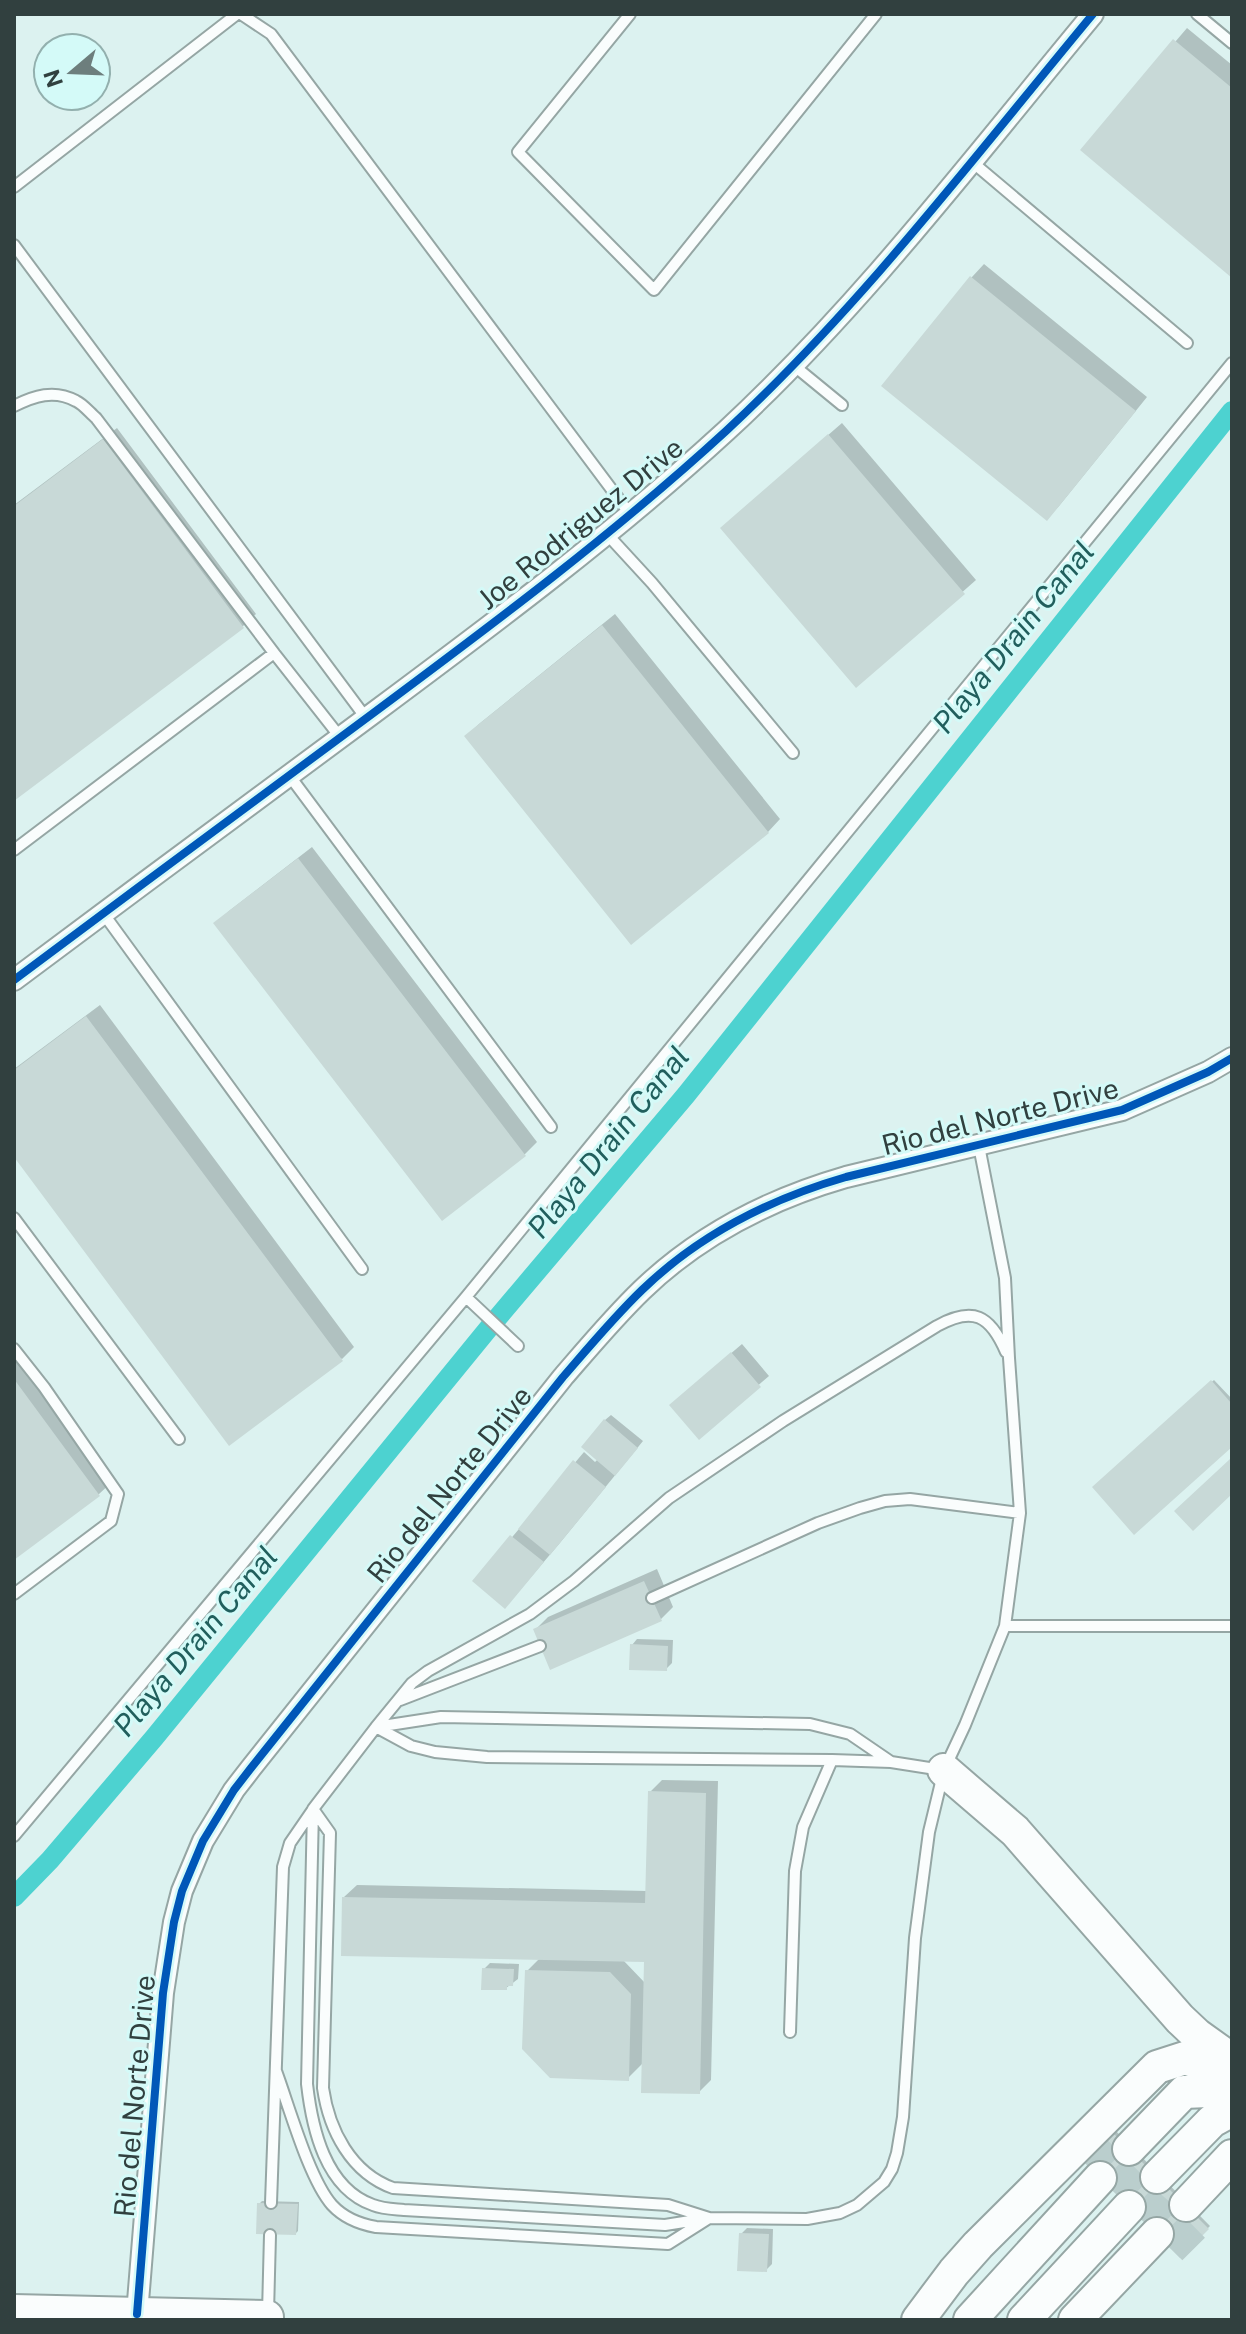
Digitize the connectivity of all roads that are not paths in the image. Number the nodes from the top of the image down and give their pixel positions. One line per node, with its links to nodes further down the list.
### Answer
1 (239, 14): 8 (lane); 15 (lane)
2 (630, 14): 3 (lane)
3 (876, 14)
4 (1093, 14): 7 (street, Joe Rodriguez Drive)
5 (1197, 14): 6 (lane)
6 (1232, 43)
7 (971, 161): 10 (lane); 12 (street, Joe Rodriguez Drive)
8 (14, 187)
9 (14, 245): 18 (lane)
10 (1187, 343)
11 (1232, 363): 30 (lane)
12 (792, 364): 13 (lane); 15 (street, Joe Rodriguez Drive)
13 (842, 405)
14 (14, 406): 17 (lane)
15 (630, 514): 16 (street, Joe Rodriguez Drive)
16 (606, 533): 18 (street, Joe Rodriguez Drive); 20 (lane)
17 (274, 653): 19 (lane); 22 (lane)
18 (366, 718): 19 (street, Joe Rodriguez Drive)
19 (340, 737): 21 (street, Joe Rodriguez Drive)
20 (793, 753)
21 (289, 775): 23 (street, Joe Rodriguez Drive); 26 (lane)
22 (14, 850)
23 (103, 913): 24 (street, Joe Rodriguez Drive); 29 (lane)
24 (14, 980)
25 (1232, 1058): 27 (street, Rio del Norte Drive)
26 (551, 1127)
27 (979, 1146): 33 (lane); 64 (street, Rio del Norte Drive)
28 (14, 1218): 34 (lane)
29 (362, 1269)
30 (466, 1297): 31 (lane); 47 (lane)
31 (518, 1346)
32 (14, 1349): 36 (lane)
33 (1009, 1358): 35 (lane); 41 (lane)
34 (179, 1439)
35 (1020, 1513): 37 (lane); 38 (lane)
36 (14, 1594)
37 (652, 1598)
38 (1005, 1626): 39 (lane); 45 (lane)
39 (1232, 1626)
40 (540, 1646): 41 (lane)
41 (395, 1702): 42 (lane)
42 (376, 1727): 43 (lane); 44 (lane); 46 (lane)
43 (832, 1760): 44 (lane); 48 (lane)
44 (891, 1762): 45 (lane)
45 (944, 1770): 49 (main road); 61 (lane)
46 (313, 1809): 50 (lane); 61 (lane); 61 (lane)
47 (14, 1836)
48 (790, 2032)
49 (1232, 2060)
50 (276, 2071): 59 (lane); 61 (lane)
51 (1232, 2075): 66 (main road)
52 (1232, 2088): 57 (main road)
53 (1232, 2098): 57 (main road)
54 (1232, 2110): 57 (main road)
55 (1232, 2130): 57 (main road)
56 (1232, 2156): 57 (main road)
57 (1158, 2177): 58 (main road)
58 (1232, 2187)
59 (271, 2203)
60 (1129, 2207): 67 (main road); 68 (main road); 69 (main road); 70 (main road); 71 (main road); 72 (main road); 73 (main road)
61 (709, 2218)
62 (270, 2235): 65 (lane)
63 (14, 2311): 64 (main road)
64 (135, 2317): 65 (main road)
65 (267, 2319)
66 (918, 2320)
67 (942, 2320)
68 (970, 2320)
69 (995, 2320)
70 (1024, 2320)
71 (1051, 2320)
72 (1075, 2320)
73 (1101, 2320)

